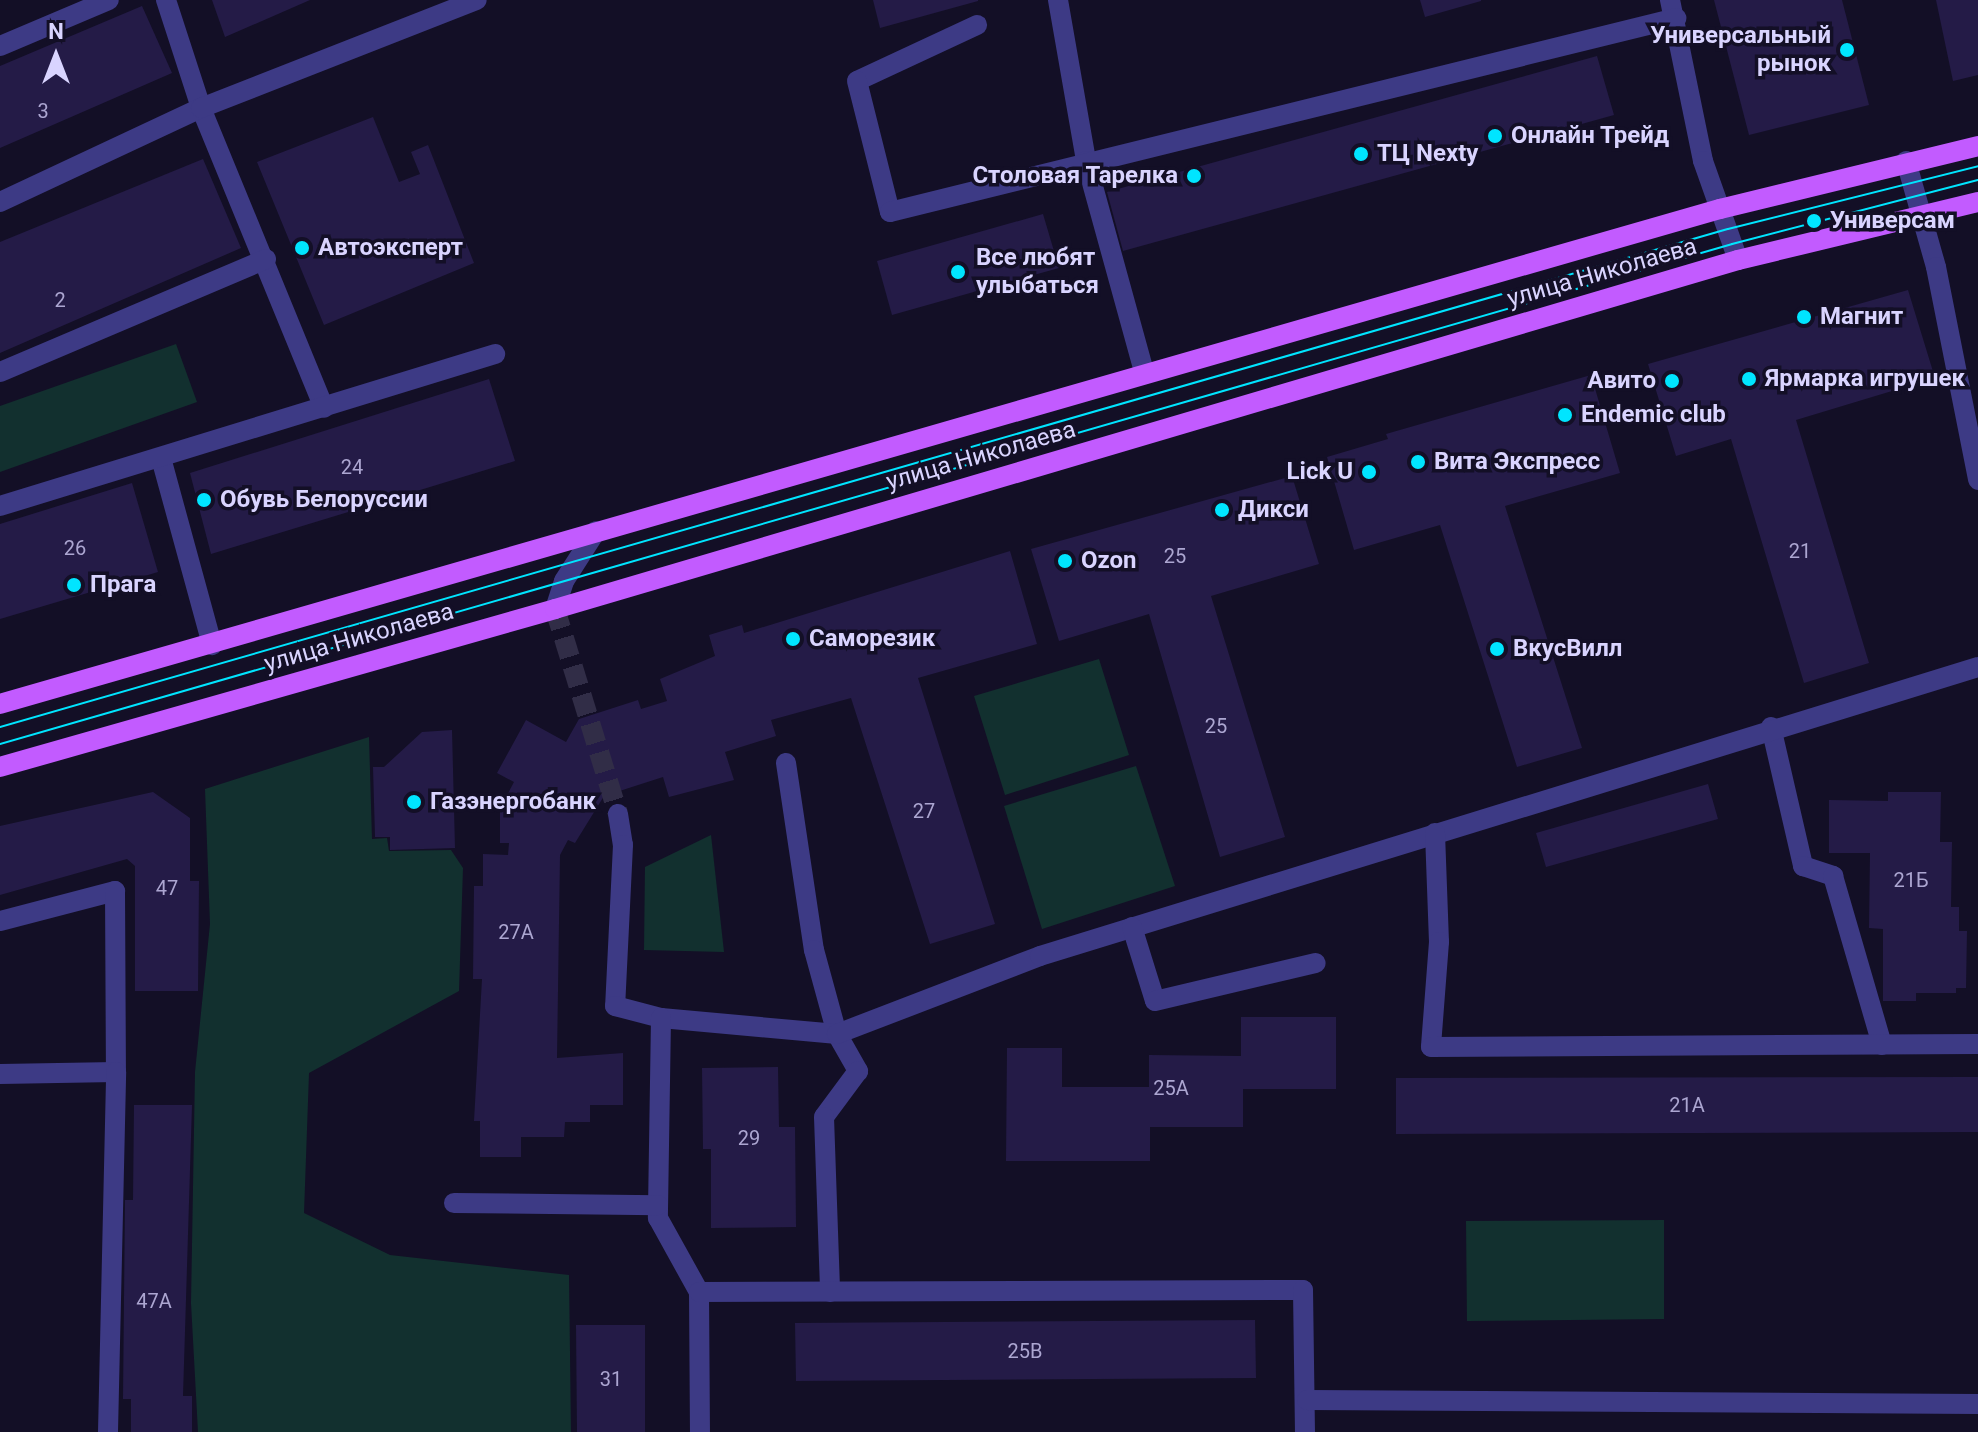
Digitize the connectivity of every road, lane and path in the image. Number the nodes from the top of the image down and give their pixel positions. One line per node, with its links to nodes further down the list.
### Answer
1 (109, 0): 7 (street)
2 (166, 0): 8 (street)
3 (477, 0): 8 (street)
4 (1058, 0): 10 (street)
5 (1673, 9): 10 (street); 14 (street)
6 (977, 25): 10 (street)
7 (0, 46)
8 (201, 108): 12 (street); 16 (street)
9 (1978, 146): 11 (main road, улица Николаева)
10 (1086, 161): 20 (street)
11 (1906, 161): 14 (main road, улица Николаева); 15 (street)
12 (0, 202)
13 (1978, 202): 15 (main road, улица Николаева)
14 (1720, 209): 17 (street); 20 (main road, улица Николаева)
15 (1923, 213): 17 (main road, улица Николаева); 23 (street)
16 (266, 259): 19 (street); 21 (street)
17 (1738, 260): 26 (main road, улица Николаева)
18 (495, 354): 21 (street)
19 (0, 372)
20 (1144, 372): 25 (main road, улица Николаева)
21 (324, 408): 22 (street)
22 (161, 458): 24 (street); 27 (street)
23 (1978, 480)
24 (0, 506)
25 (596, 531): 26 (street); 27 (main road, улица Николаева)
26 (555, 609): 32 (main road, улица Николаева)
27 (212, 645): 29 (main road, улица Николаева)
28 (1978, 667): 30 (street)
29 (0, 704)
30 (1771, 727): 34 (street); 41 (street)
31 (786, 763): 39 (street)
32 (0, 767)
33 (618, 814): 38 (street)
34 (1435, 833): 36 (street); 41 (street)
35 (0, 921): 42 (street)
36 (1132, 927): 37 (street); 39 (street)
37 (1316, 963)
38 (661, 1018): 39 (street); 45 (street)
39 (837, 1034): 47 (street)
40 (1978, 1044): 41 (street)
41 (1882, 1045)
42 (116, 1072): 43 (street); 50 (street)
43 (0, 1074)
44 (454, 1203): 45 (street)
45 (658, 1205): 46 (street)
46 (699, 1292): 47 (street); 51 (street)
47 (830, 1292): 48 (street)
48 (1307, 1400): 49 (street); 52 (street)
49 (1978, 1404)
50 (108, 1432)
51 (700, 1432)
52 (1305, 1432)

